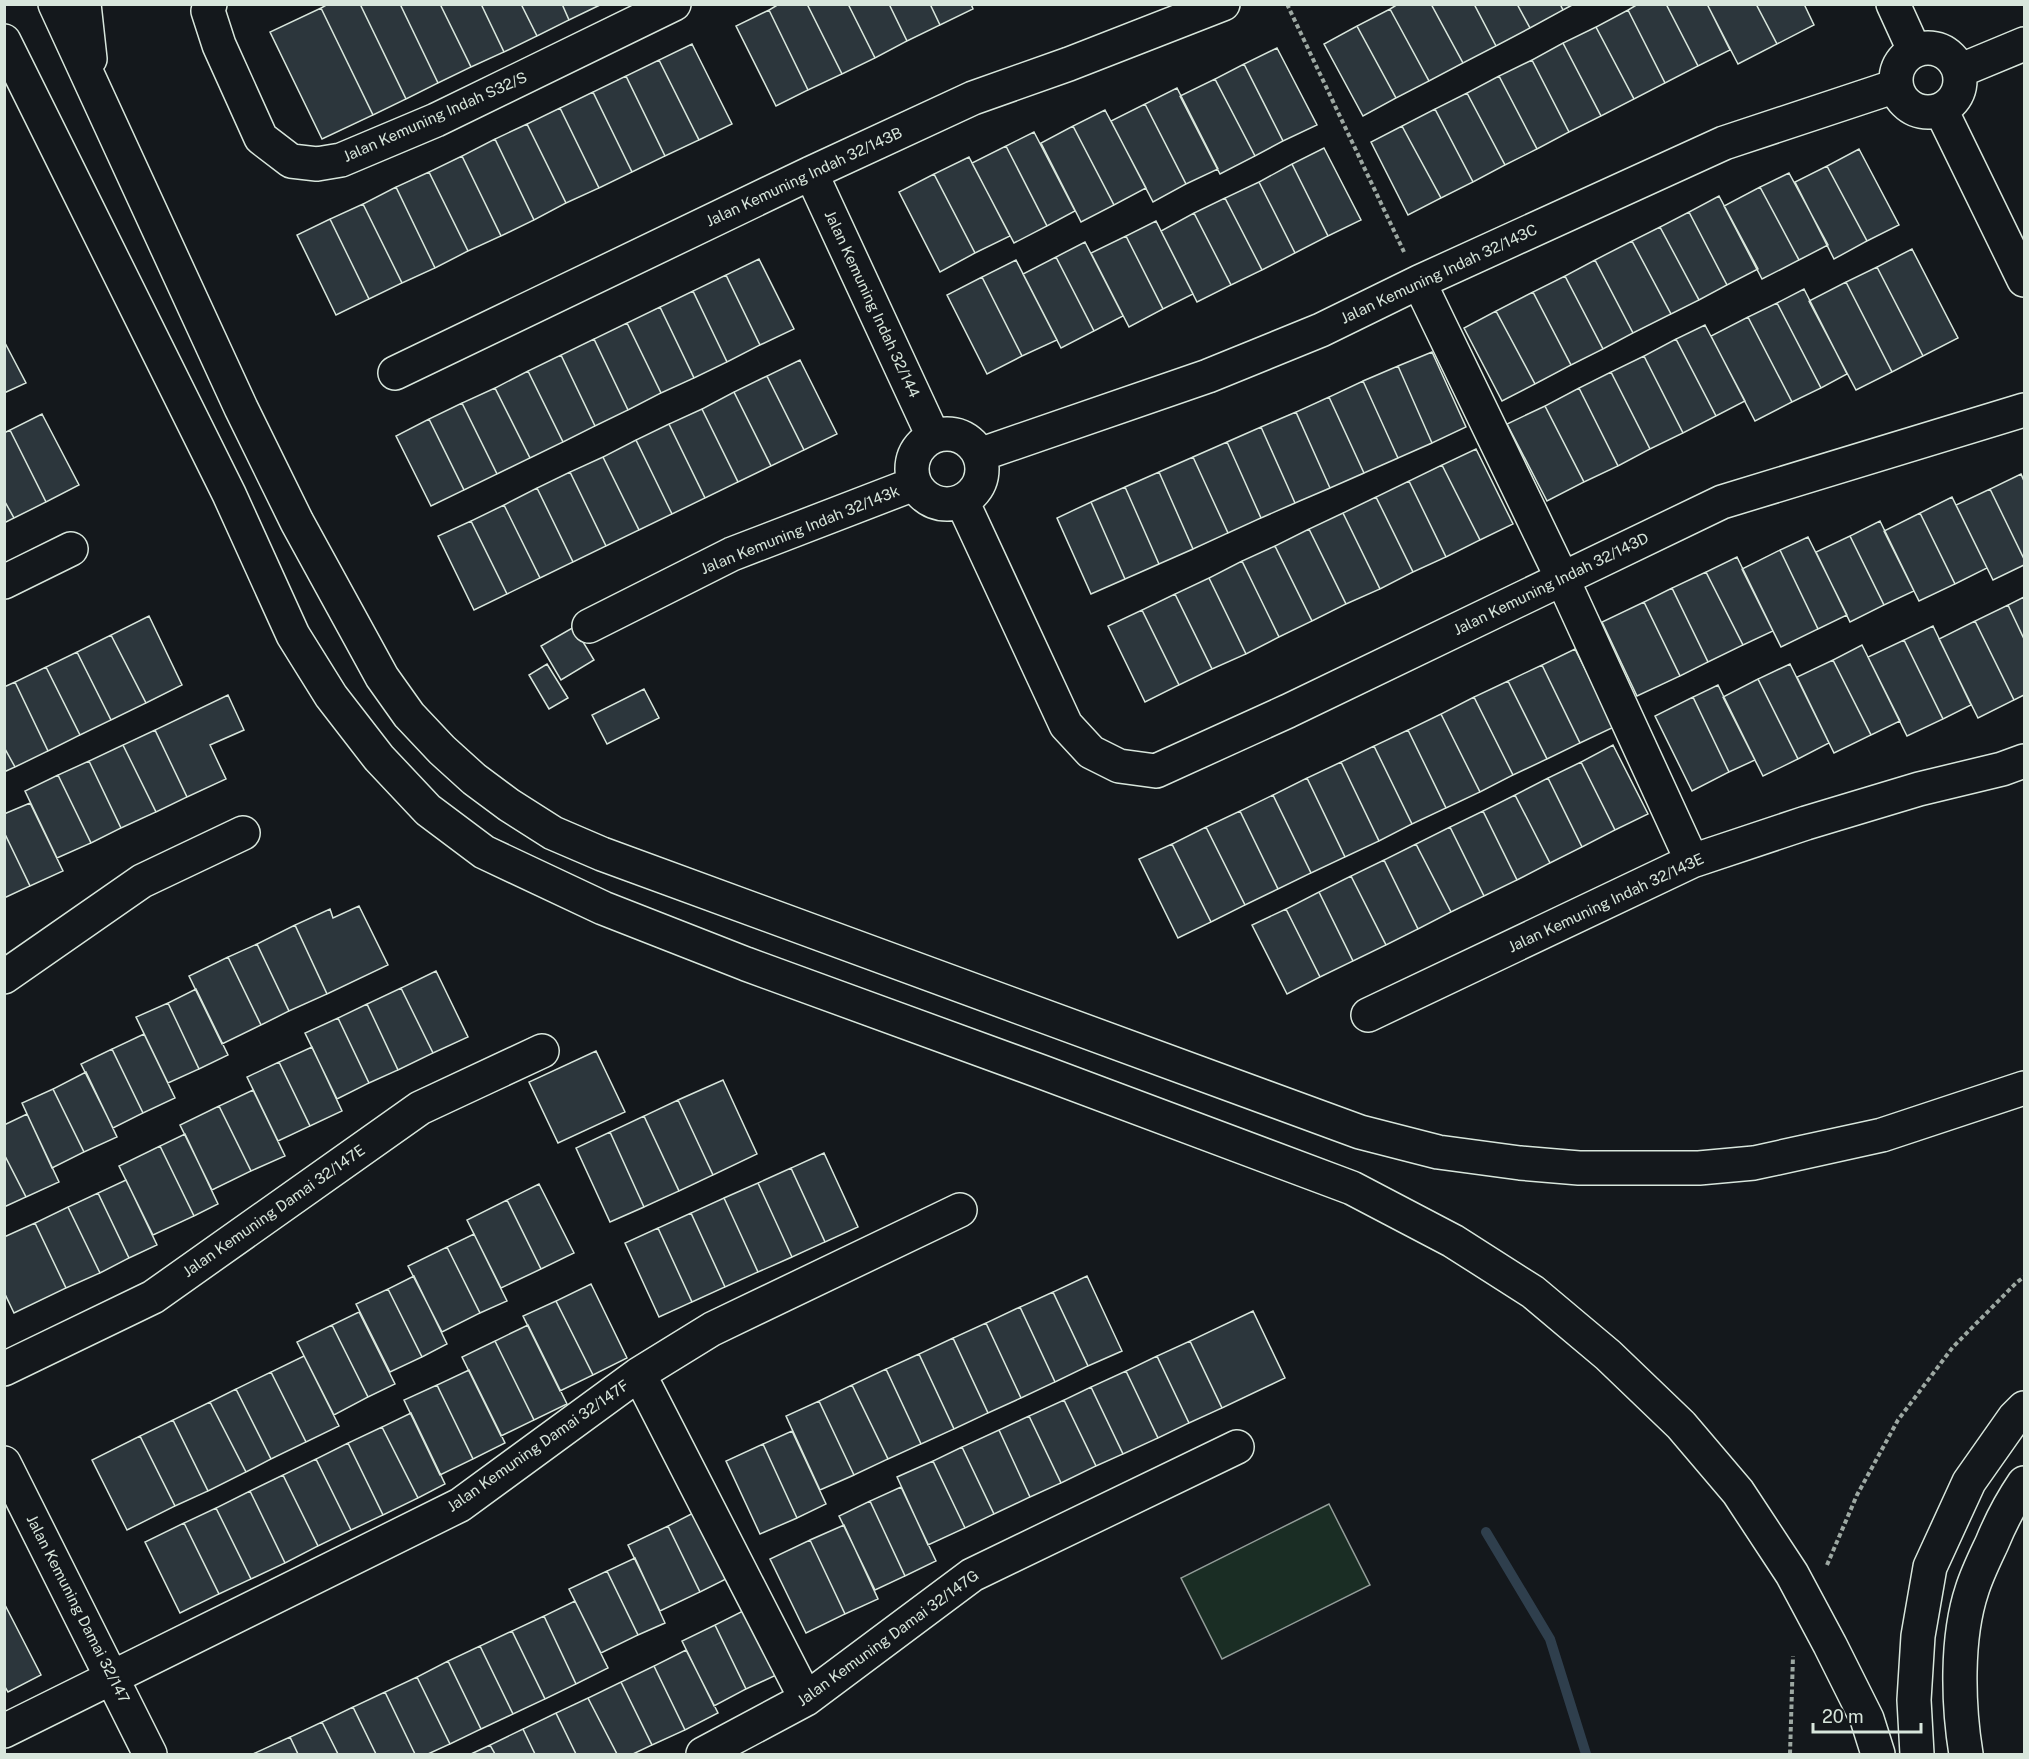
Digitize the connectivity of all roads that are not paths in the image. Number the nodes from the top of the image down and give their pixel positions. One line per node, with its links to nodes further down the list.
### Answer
1 (55, 4): 11 (main road)
2 (84, 4): 11 (main road)
3 (210, 4): 4 (main road, Jalan Kemuning Indah S32/S)
4 (674, 4)
5 (1223, 4): 14 (main road, Jalan Kemuning Indah 32/143B)
6 (1893, 4): 9 (main road)
7 (4, 41): 46 (main road)
8 (2025, 44): 10 (main road)
9 (1914, 50): 10 (main road); 12 (main road)
10 (1959, 71): 13 (main road)
11 (92, 84): 33 (main road)
12 (1896, 86): 13 (main road); 16 (main road, Jalan Kemuning Indah 32/143C)
13 (1941, 110): 15 (main road)
14 (811, 172): 17 (main road, Jalan Kemuning Indah 32/143B); 19 (main road, Jalan Kemuning Indah 32/144)
15 (2025, 280)
16 (1419, 282): 20 (main road, Jalan Kemuning Indah 32/143C); 24 (main road)
17 (395, 373)
18 (2025, 410): 24 (main road, Jalan Kemuning Indah 32/143D)
19 (933, 436): 20 (main road); 21 (main road)
20 (979, 455): 22 (main road)
21 (914, 484): 22 (main road); 26 (main road, Jalan Kemuning Indah 32/143k)
22 (962, 501): 24 (main road, Jalan Kemuning Indah 32/143D)
23 (71, 549): 25 (main road)
24 (1562, 578): 29 (main road)
25 (4, 582)
26 (589, 626)
27 (2025, 761): 29 (main road, Jalan Kemuning Indah 32/143E)
28 (243, 833): 30 (main road)
29 (1692, 861): 31 (main road, Jalan Kemuning Indah 32/143E)
30 (4, 977)
31 (1368, 1015)
32 (542, 1051): 35 (main road, Jalan Kemuning Damai 32/147E)
33 (2025, 1088)
34 (960, 1210): 36 (main road, Jalan Kemuning Damai 32/147F)
35 (4, 1369)
36 (639, 1374): 41 (main road, Jalan Kemuning Damai 32/147F); 42 (main road)
37 (2025, 1408): 47 (main road)
38 (1237, 1448): 42 (main road, Jalan Kemuning Damai 32/147G)
39 (4, 1463): 41 (main road, Jalan Kemuning Damai 32/147)
40 (2025, 1483): 48 (main road)
41 (113, 1677): 43 (main road, Jalan Kemuning Damai 32/147F); 44 (main road, Jalan Kemuning Damai 32/147)
42 (806, 1699): 45 (main road, Jalan Kemuning Damai 32/147G)
43 (4, 1731)
44 (150, 1755)
45 (703, 1755)
46 (1878, 1755)
47 (1917, 1755)
48 (1966, 1755)

